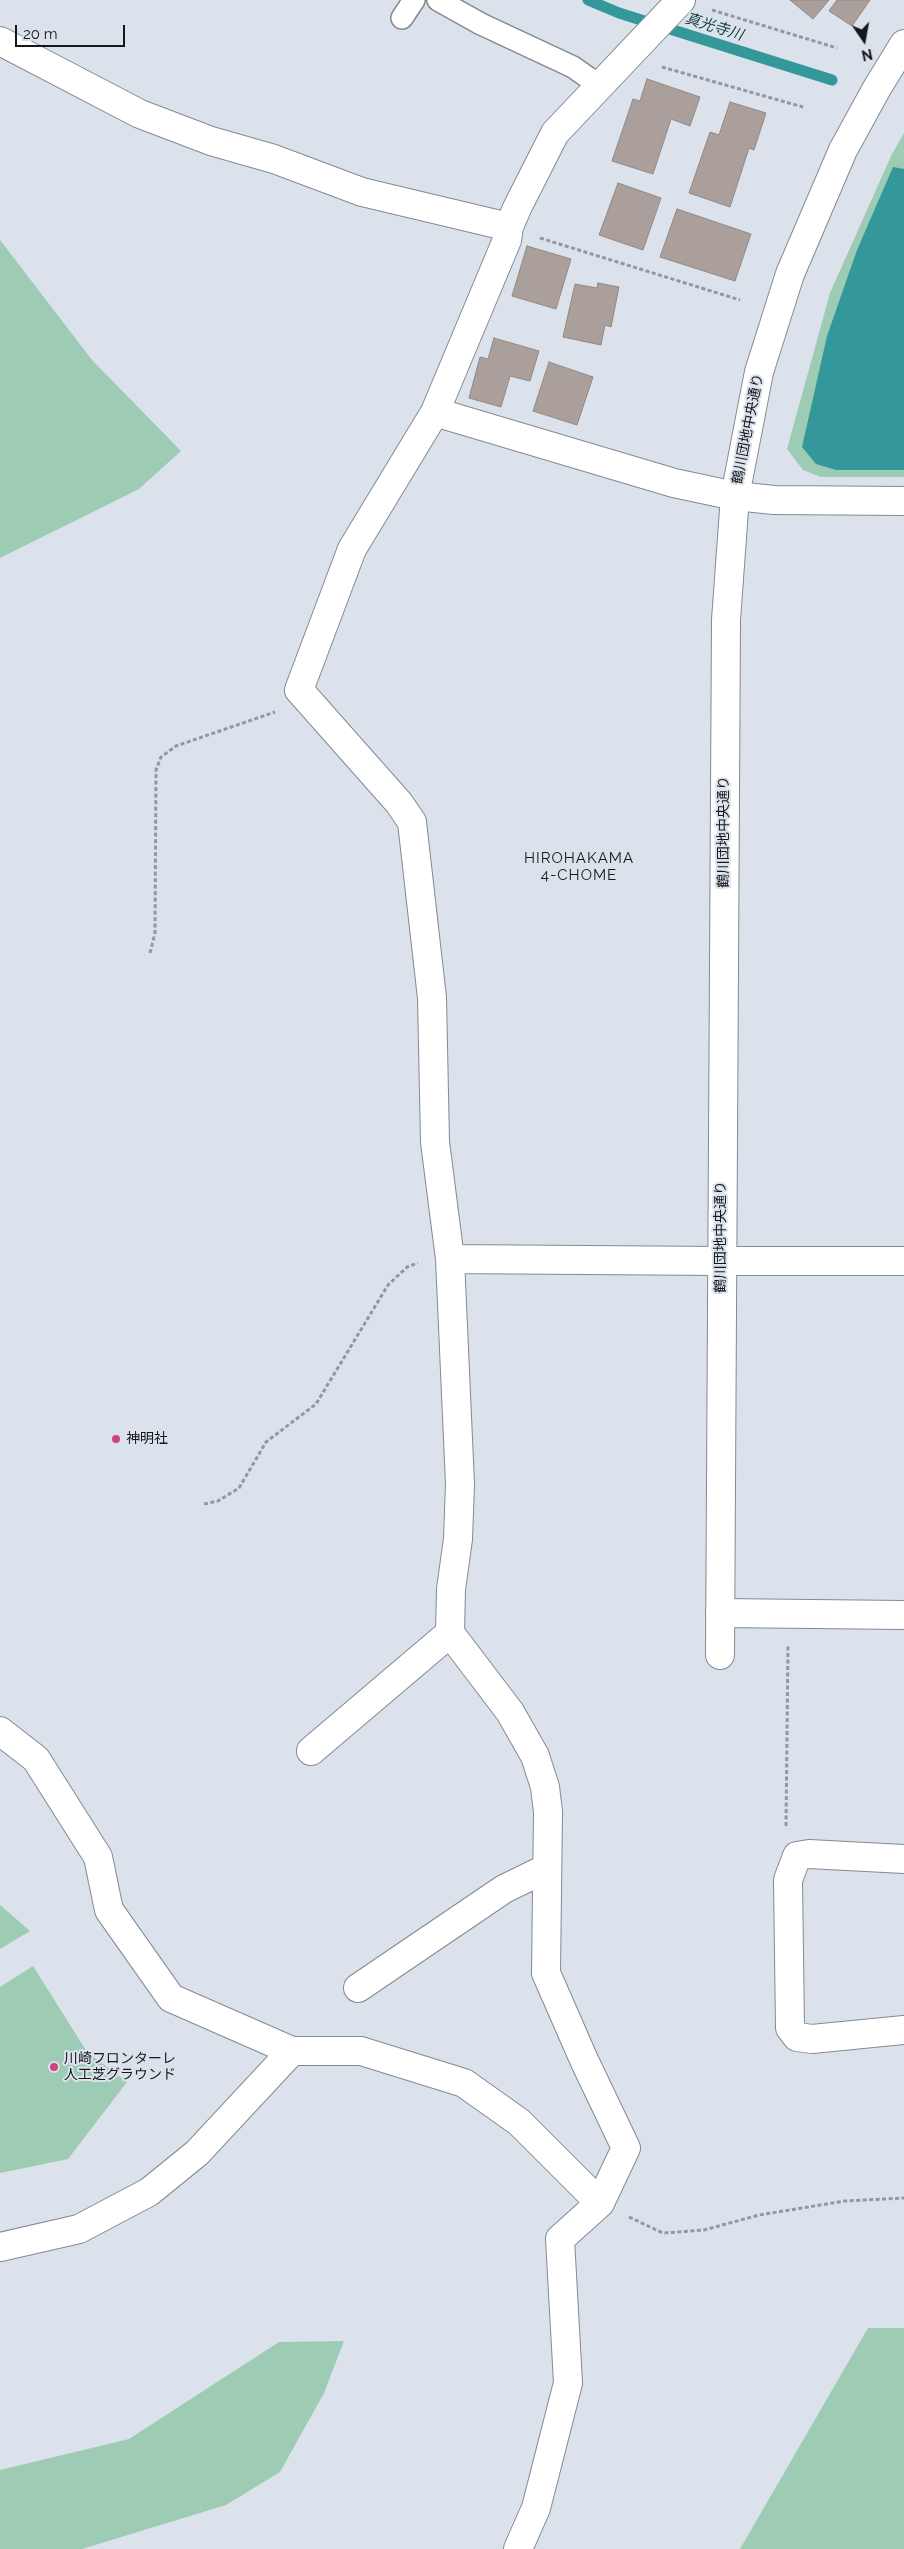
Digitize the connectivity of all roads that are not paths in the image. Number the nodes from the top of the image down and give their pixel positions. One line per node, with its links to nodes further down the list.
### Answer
1 (414, 0): 4 (lane)
2 (438, 0): 7 (lane)
3 (678, 3): 7 (street)
4 (402, 18)
5 (0, 41): 8 (street)
6 (904, 44): 10 (street, 鶴川団地中央通り)
7 (600, 86): 8 (street)
8 (509, 227): 9 (street)
9 (435, 412): 10 (street); 12 (street)
10 (735, 496): 11 (street); 13 (street, 鶴川団地中央通り)
11 (904, 501)
12 (450, 1259): 13 (street); 17 (street)
13 (721, 1261): 14 (street); 15 (street, 鶴川団地中央通り)
14 (904, 1262)
15 (720, 1613): 16 (street); 18 (street, 鶴川団地中央通り)
16 (904, 1615)
17 (450, 1633): 20 (street); 22 (street)
18 (720, 1655)
19 (0, 1731): 25 (street)
20 (311, 1751)
21 (904, 1859): 24 (street)
22 (547, 1868): 23 (street); 26 (street)
23 (358, 1988)
24 (904, 2030)
25 (292, 2051): 26 (street); 27 (street)
26 (610, 2208): 28 (street)
27 (0, 2247)
28 (518, 2549)

